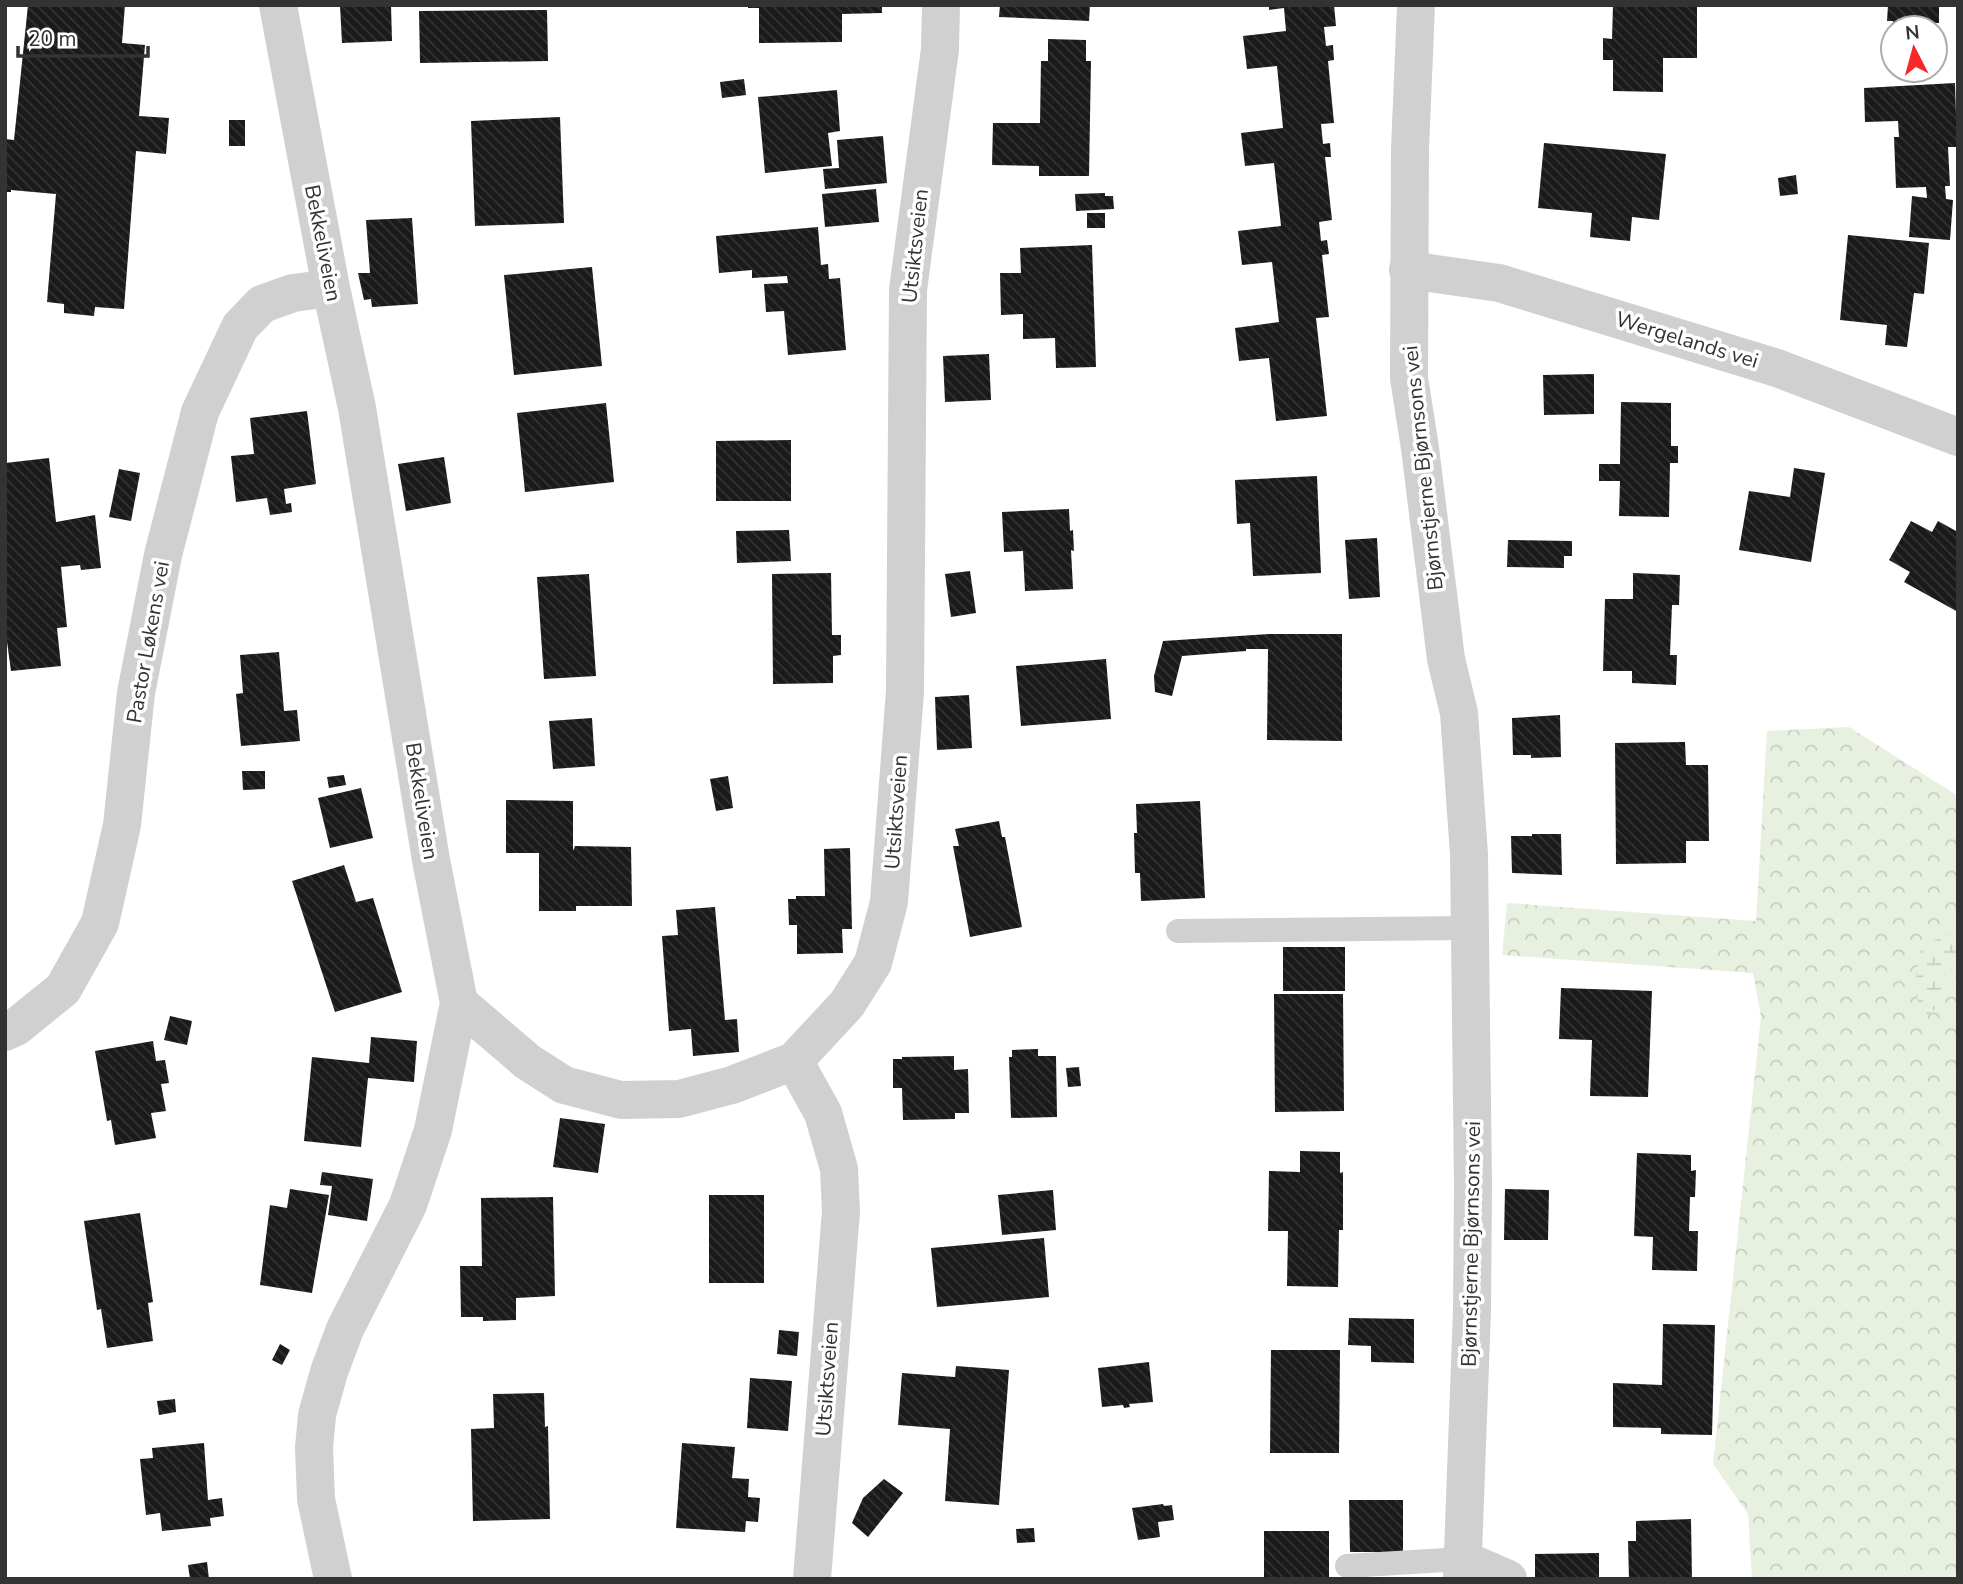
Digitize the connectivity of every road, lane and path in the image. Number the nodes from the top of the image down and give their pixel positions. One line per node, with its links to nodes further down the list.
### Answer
1 (278, 5): 5 (street, Bekkeliveien)
2 (941, 5): 11 (street, Utsiktsveien)
3 (1416, 5): 4 (street, Bjørnstjerne Bjørnsons vei)
4 (1408, 270): 6 (street, Wergelands vei); 7 (street, Bjørnstjerne Bjørnsons vei)
5 (331, 288): 9 (street, Bekkeliveien); 10 (street, Pastor Løkens vei)
6 (1958, 437)
7 (1470, 928): 8 (lane); 13 (street, Bjørnstjerne Bjørnsons vei)
8 (1178, 931)
9 (459, 1003): 11 (street); 14 (street, Bekkeliveien)
10 (5, 1031)
11 (794, 1061): 15 (street, Utsiktsveien)
12 (1347, 1566): 13 (lane)
13 (1462, 1569): 16 (street)
14 (333, 1579)
15 (812, 1579)
16 (1508, 1579)

